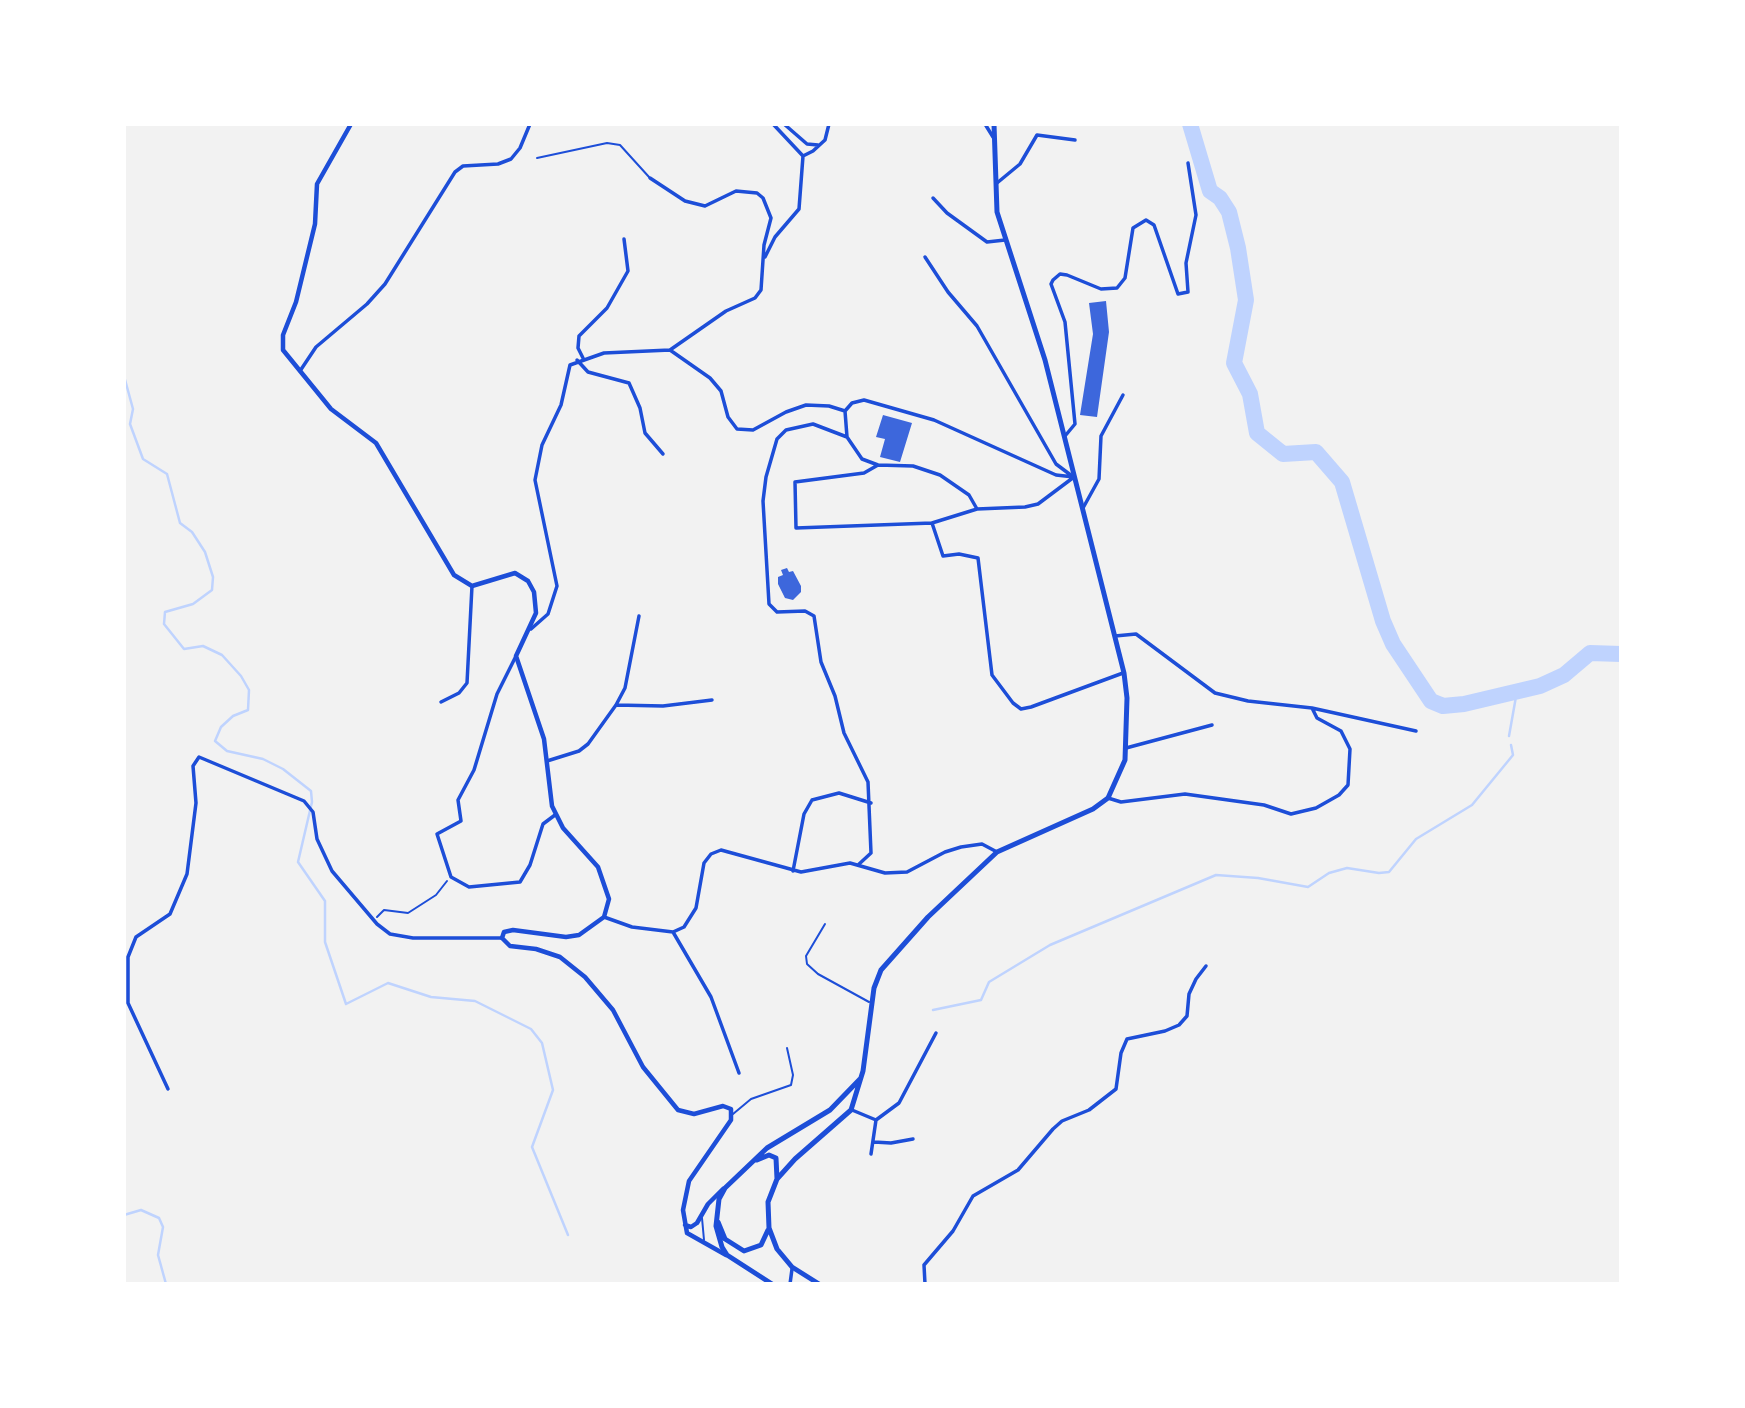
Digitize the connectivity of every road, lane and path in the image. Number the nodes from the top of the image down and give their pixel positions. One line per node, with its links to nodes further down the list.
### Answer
1 (351, 124): 24 (street)
2 (530, 124): 24 (street)
3 (773, 124): 11 (street)
4 (785, 124): 10 (street)
5 (829, 124): 10 (street)
6 (985, 124): 8 (street)
7 (994, 124): 8 (main road)
8 (993, 137): 15 (main road)
9 (1076, 141): 15 (street)
10 (818, 145): 11 (street)
11 (803, 156): 20 (street)
12 (537, 158): 14 (lane)
13 (1188, 163): 27 (street)
14 (650, 178): 20 (street)
15 (994, 188): 18 (main road)
16 (933, 198): 18 (street)
17 (624, 239): 22 (street)
18 (1005, 240): 27 (main road)
19 (925, 257): 31 (street)
20 (764, 260): 21 (street)
21 (670, 351): 22 (street); 26 (street)
22 (583, 359): 23 (street)
23 (577, 360): 29 (street); 37 (street)
24 (299, 372): 35 (street)
25 (1123, 395): 33 (street)
26 (845, 411): 28 (street); 31 (street)
27 (1065, 436): 31 (main road)
28 (846, 437): 30 (street); 50 (street)
29 (663, 454)
30 (878, 465): 32 (street); 34 (street)
31 (1074, 477): 32 (street); 33 (main road)
32 (977, 509): 34 (street)
33 (1082, 509): 38 (main road)
34 (932, 523): 40 (street)
35 (472, 586): 37 (street); 42 (street)
36 (639, 616): 43 (street)
37 (531, 629): 39 (street)
38 (1115, 636): 40 (main road); 44 (street)
39 (516, 656): 48 (street); 55 (street)
40 (1124, 673): 47 (main road)
41 (712, 700): 43 (street)
42 (441, 702)
43 (616, 705): 48 (street)
44 (1312, 708): 46 (street); 49 (street)
45 (1212, 725): 47 (street)
46 (1416, 731)
47 (1126, 748): 49 (main road)
48 (547, 761): 51 (street)
49 (1108, 798): 52 (main road)
50 (871, 803): 53 (street); 54 (street)
51 (555, 815): 55 (street); 56 (street)
52 (997, 852): 53 (street); 62 (main road)
53 (858, 865): 54 (street)
54 (793, 871): 59 (street)
55 (451, 877): 57 (path)
56 (604, 917): 59 (street); 60 (street)
57 (376, 918)
58 (825, 924): 62 (lane)
59 (673, 932): 65 (street)
60 (502, 938): 67 (street); 69 (street)
61 (1206, 965): 87 (street)
62 (871, 1004): 66 (main road)
63 (936, 1033): 70 (street)
64 (787, 1048): 69 (lane)
65 (739, 1073)
66 (862, 1077): 68 (main road); 74 (main road)
67 (168, 1089)
68 (851, 1110): 70 (street); 75 (main road)
69 (733, 1115): 79 (street)
70 (876, 1120): 72 (street)
71 (913, 1139): 72 (street)
72 (874, 1142): 73 (street)
73 (871, 1154)
74 (754, 1161): 75 (main road); 76 (main road)
75 (778, 1179): 80 (main road)
76 (725, 1188): 77 (main road); 78 (street)
77 (716, 1216): 80 (main road); 82 (main road)
78 (702, 1217): 79 (street); 81 (lane)
79 (684, 1225): 81 (street)
80 (769, 1228): 83 (main road)
81 (706, 1244): 82 (street)
82 (727, 1255): 84 (main road)
83 (792, 1268): 85 (street); 86 (main road)
84 (772, 1284)
85 (790, 1284)
86 (819, 1284)
87 (925, 1284)

